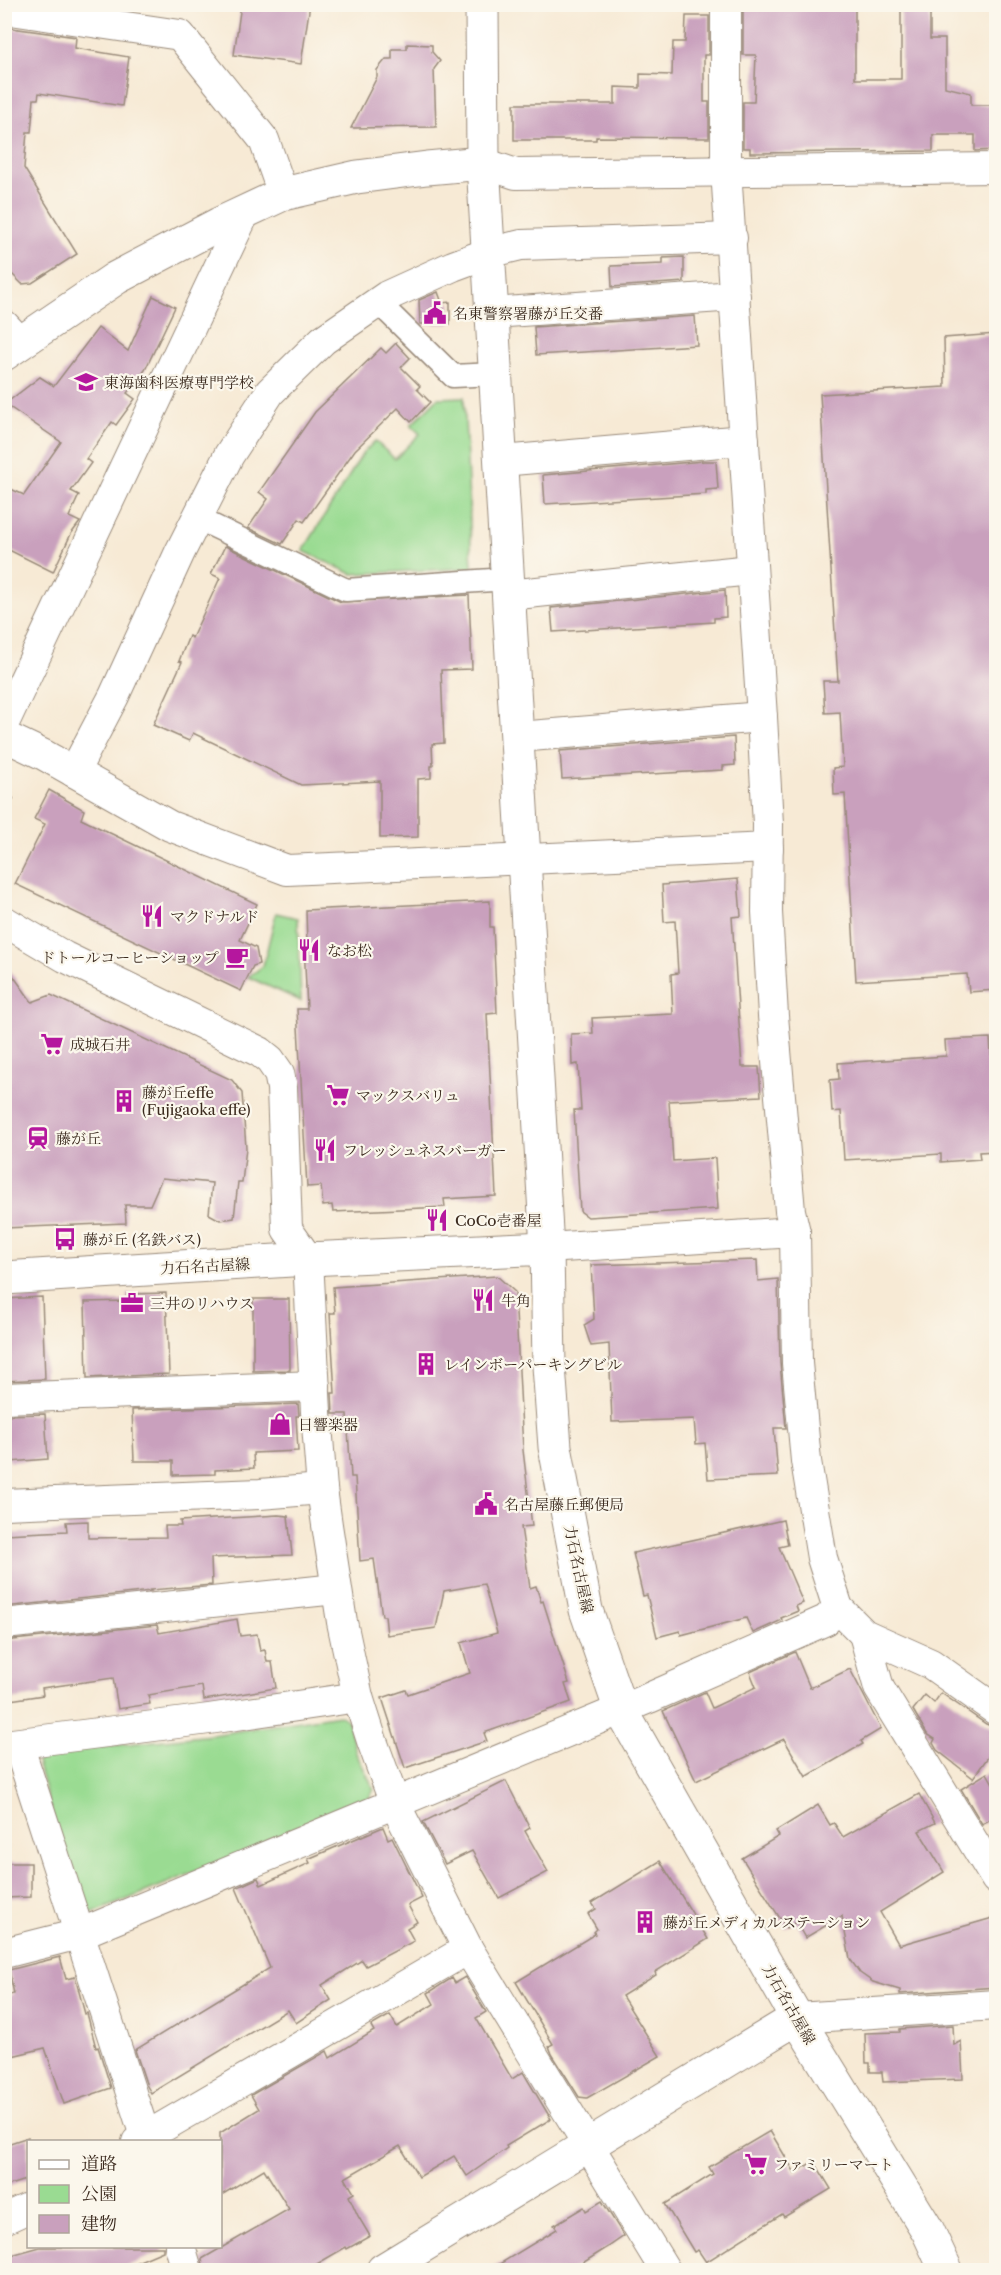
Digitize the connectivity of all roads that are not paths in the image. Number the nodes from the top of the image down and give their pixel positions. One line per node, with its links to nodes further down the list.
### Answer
1 (482, 4): 4 (street)
2 (726, 4): 6 (street)
3 (4, 9): 7 (street)
4 (483, 163): 6 (street); 7 (street); 10 (street)
5 (996, 168): 6 (street)
6 (726, 170): 9 (street)
7 (283, 194): 8 (street)
8 (244, 214): 14 (street); 22 (street)
9 (732, 238): 10 (street); 11 (street)
10 (488, 253): 12 (street); 13 (street)
11 (735, 296): 13 (street); 16 (street)
12 (378, 302): 15 (street); 18 (street)
13 (492, 313): 15 (street)
14 (10, 340)
15 (495, 375): 17 (street)
16 (744, 440): 17 (street); 19 (street)
17 (501, 461): 20 (street)
18 (197, 518): 20 (street); 25 (street)
19 (751, 570): 20 (street); 21 (street)
20 (508, 587): 24 (street)
21 (762, 717): 24 (street); 26 (street)
22 (4, 723)
23 (4, 736): 25 (street)
24 (518, 737): 27 (street)
25 (75, 771): 27 (street)
26 (768, 848): 27 (street); 29 (street)
27 (524, 861): 30 (street)
28 (4, 921): 31 (street)
29 (795, 1232): 30 (street); 38 (street)
30 (548, 1248): 31 (street, 力石名古屋線); 42 (street, 力石名古屋線)
31 (308, 1260): 32 (street, 力石名古屋線); 33 (street)
32 (4, 1278)
33 (315, 1386): 34 (street); 35 (street)
34 (4, 1398)
35 (322, 1489): 36 (street); 37 (street)
36 (4, 1504)
37 (336, 1589): 39 (street); 41 (street)
38 (838, 1608): 40 (street); 42 (street)
39 (4, 1624)
40 (864, 1634): 43 (street); 46 (street)
41 (358, 1697): 44 (street); 45 (street)
42 (620, 1708): 45 (street); 51 (street, 力石名古屋線)
43 (996, 1710)
44 (11, 1744): 47 (street)
45 (395, 1804): 47 (street); 48 (street)
46 (996, 1879)
47 (79, 1934): 49 (street); 52 (street)
48 (468, 1949): 52 (street); 53 (street)
49 (4, 1953)
50 (996, 2005): 51 (street)
51 (796, 2018): 53 (street); 60 (street, 力石名古屋線)
52 (143, 2140)
53 (588, 2145): 58 (street); 59 (street)
54 (27, 2208): 55 (street)
55 (4, 2219)
56 (180, 2248): 57 (street)
57 (187, 2271)
58 (383, 2271)
59 (665, 2271)
60 (946, 2271)

